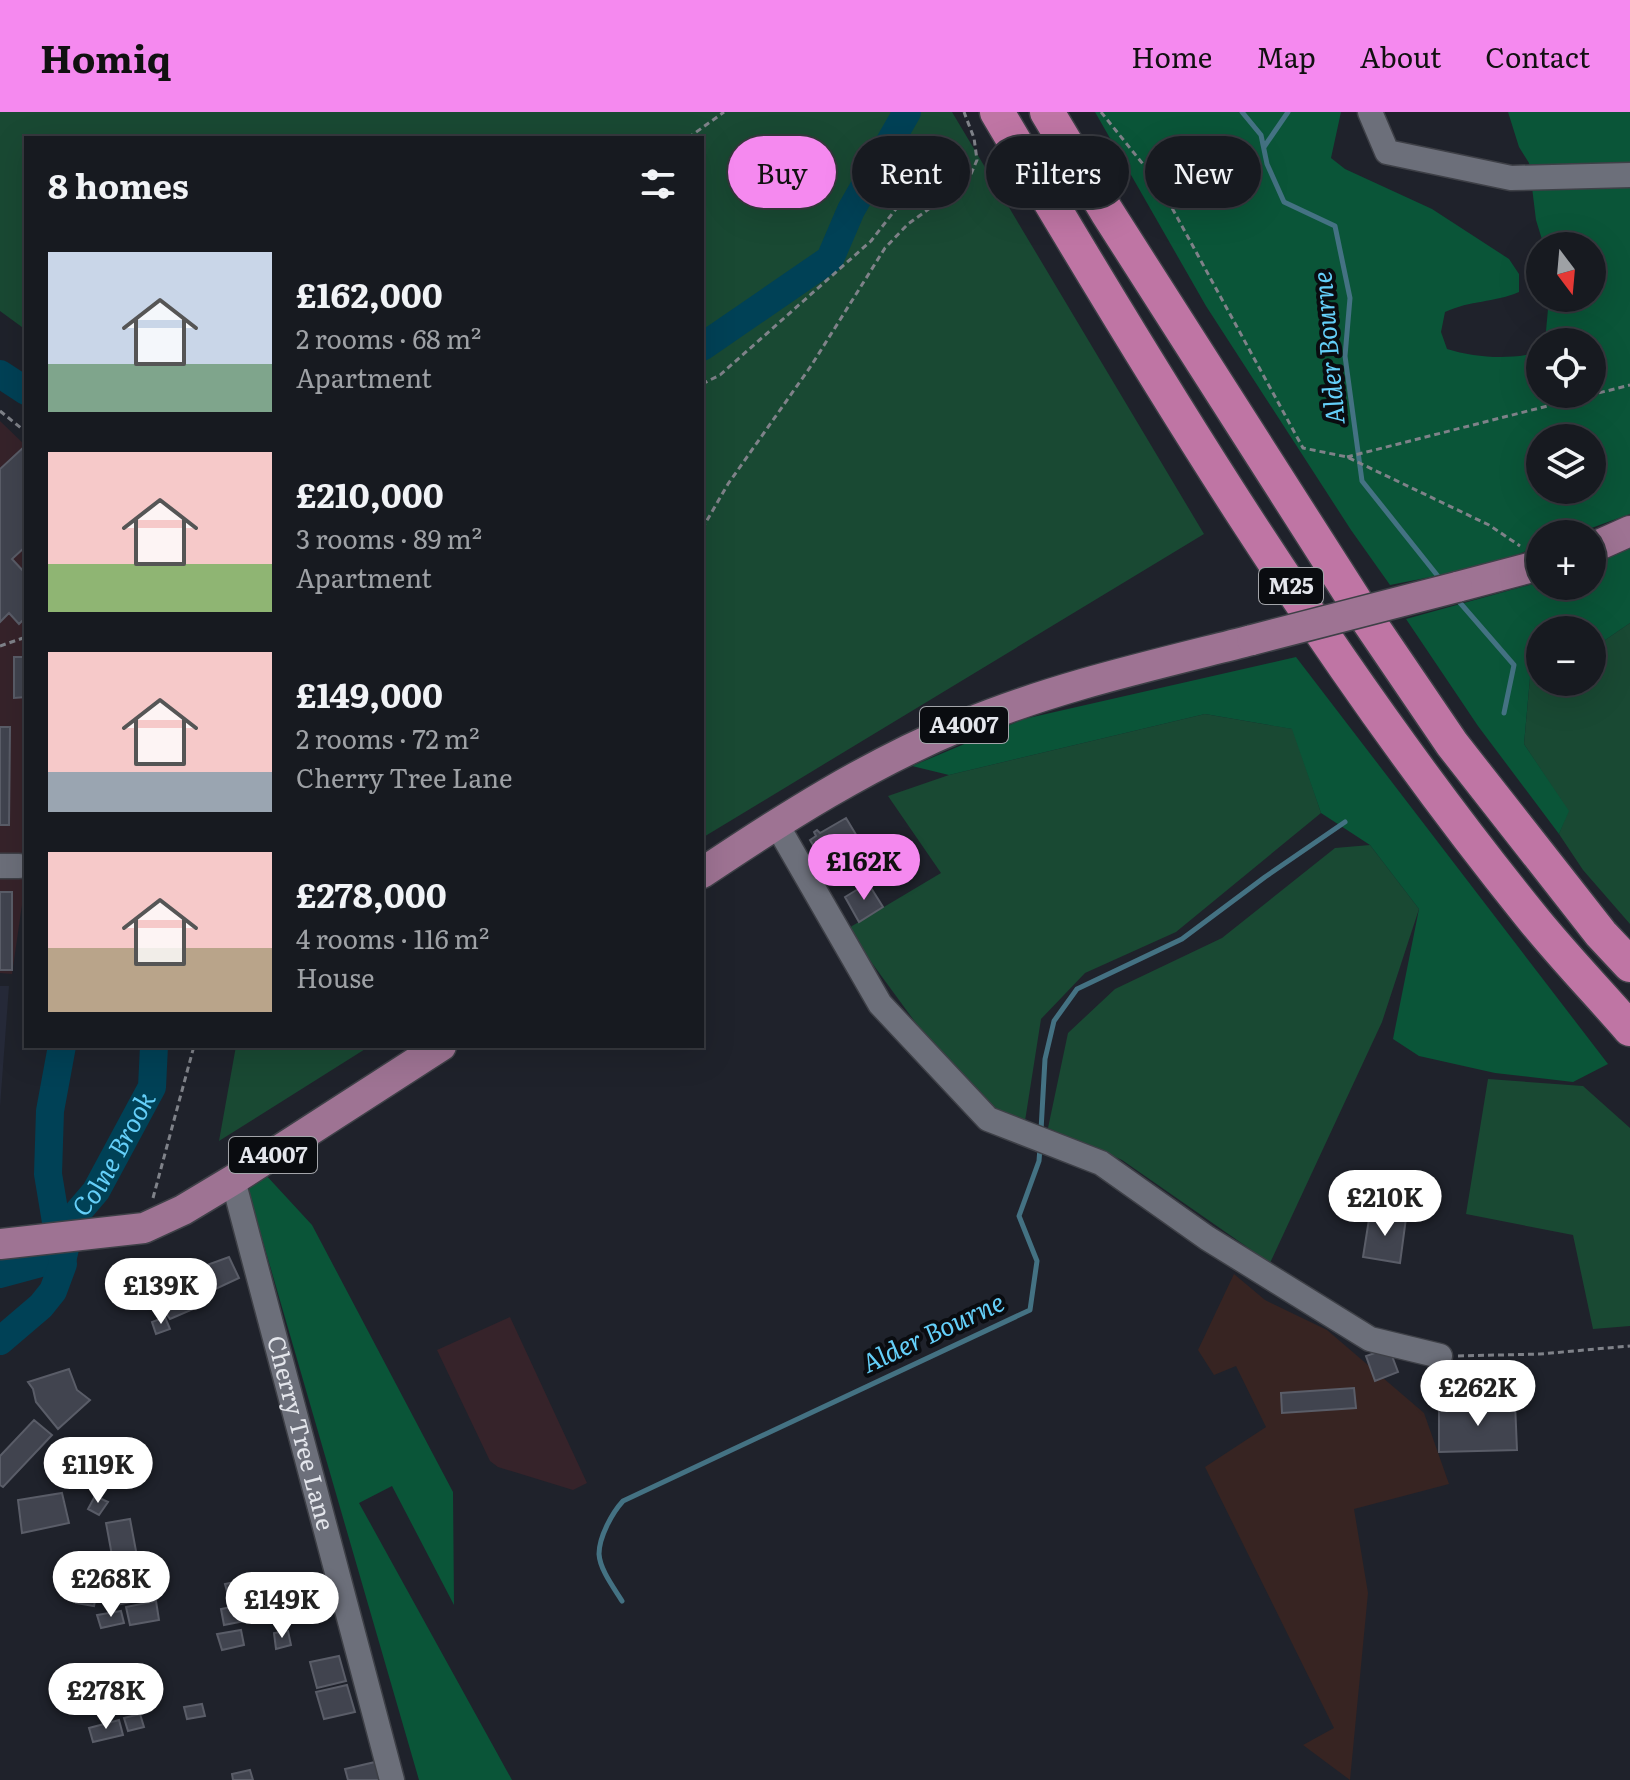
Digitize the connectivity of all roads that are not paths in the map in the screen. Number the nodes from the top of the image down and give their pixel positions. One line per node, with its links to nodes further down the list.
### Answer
1 (997, 112): 11 (highway, M25)
2 (1047, 112): 10 (highway, M25)
3 (1370, 112): 4 (street)
4 (1630, 175)
5 (1630, 531): 6 (main road)
6 (1606, 542)
7 (1526, 561): 8 (main road, A4007, bridge)
8 (777, 825): 9 (main road, A4007); 15 (street)
9 (704, 868)
10 (1630, 965)
11 (1630, 1029)
12 (438, 1048): 13 (main road, A4007)
13 (233, 1180): 14 (main road, A4007); 16 (street, Cherry Tree Lane)
14 (5, 1244)
15 (1440, 1356)
16 (392, 1780)

